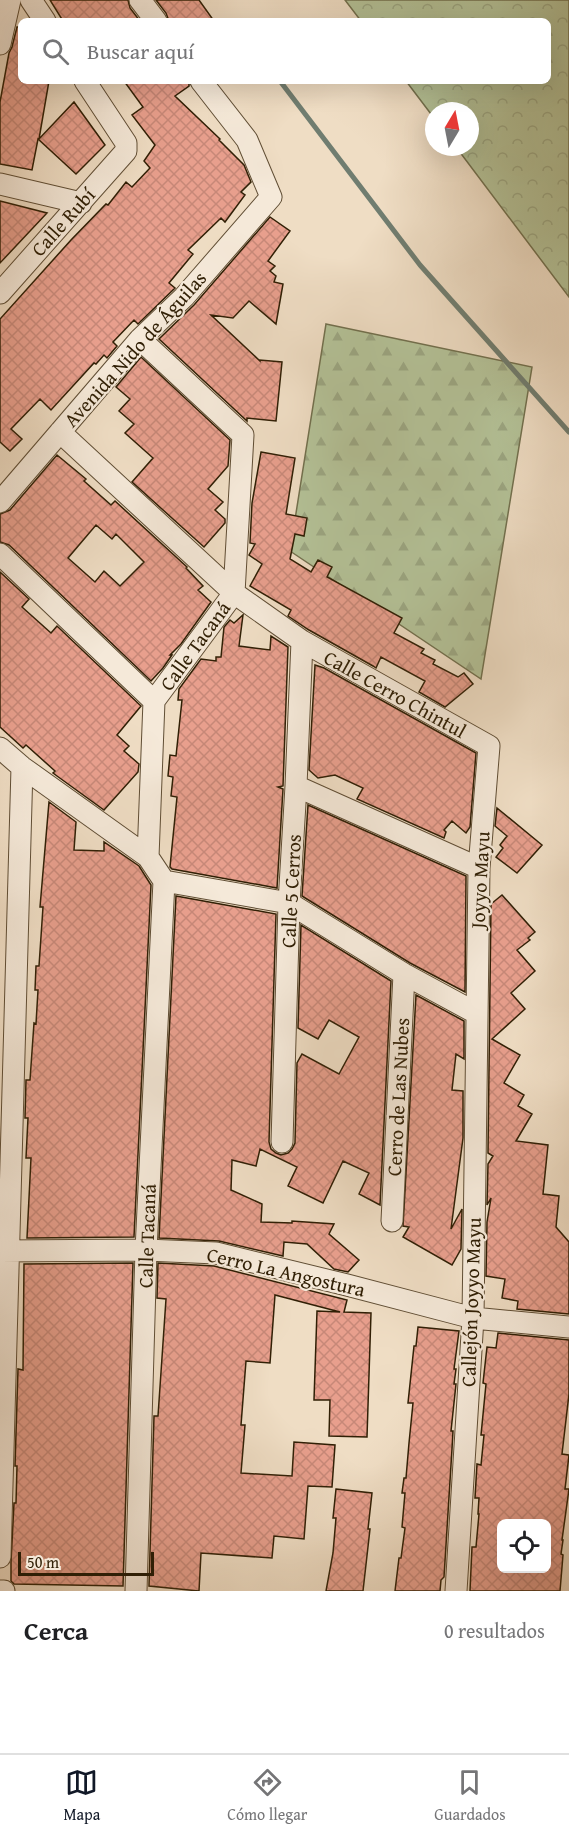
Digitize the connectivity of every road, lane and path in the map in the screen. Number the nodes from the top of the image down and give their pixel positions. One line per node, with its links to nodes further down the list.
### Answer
1 (10, 0): 6 (street)
2 (31, 0): 4 (street)
3 (140, 0): 5 (street)
4 (43, 18)
5 (154, 18)
6 (0, 44)
7 (87, 84): 10 (street, Calle Rubí)
8 (203, 84): 12 (street, Avenida Nido de Águilas)
9 (0, 184): 10 (street)
10 (81, 203): 11 (street, Calle Rubí)
11 (0, 293)
12 (140, 339): 13 (street, Avenida Nido de Águilas); 16 (street, Calle Tacaná)
13 (60, 432): 14 (street, Avenida Nido de Águilas); 16 (street, Calle Cerro Chintul)
14 (0, 502)
15 (0, 554): 18 (street)
16 (234, 593): 17 (street, Calle Cerro Chintul); 18 (street, Calle Tacaná)
17 (302, 641): 19 (street, Calle Cerro Chintul); 22 (street, Calle 5 Cerros)
18 (154, 701): 23 (street, Calle Tacaná)
19 (489, 747): 24 (street, Joyyo Mayu)
20 (0, 748): 21 (street)
21 (22, 767): 23 (street); 25 (street)
22 (296, 786): 24 (street); 28 (street, Calle 5 Cerros)
23 (148, 857): 26 (street)
24 (479, 868): 30 (street, Joyyo Mayu)
25 (19, 876): 27 (street); 34 (street)
26 (164, 881): 28 (street); 33 (street, Calle Tacaná)
27 (0, 898)
28 (289, 903): 29 (street); 31 (street, Calle 5 Cerros)
29 (404, 974): 30 (street); 32 (street, Cerro de Las Nubes)
30 (476, 1013): 35 (street, Callejón Joyyo Mayu)
31 (282, 1142)
32 (392, 1221)
33 (146, 1250): 34 (street, Cerro La Angostura); 35 (street, Cerro La Angostura); 38 (street, Calle Tacaná)
34 (5, 1251): 37 (street)
35 (473, 1318): 36 (street, Cerro La Angostura); 39 (street, Callejón Joyyo Mayu)
36 (569, 1327)
37 (0, 1557)
38 (136, 1591)
39 (456, 1591)

